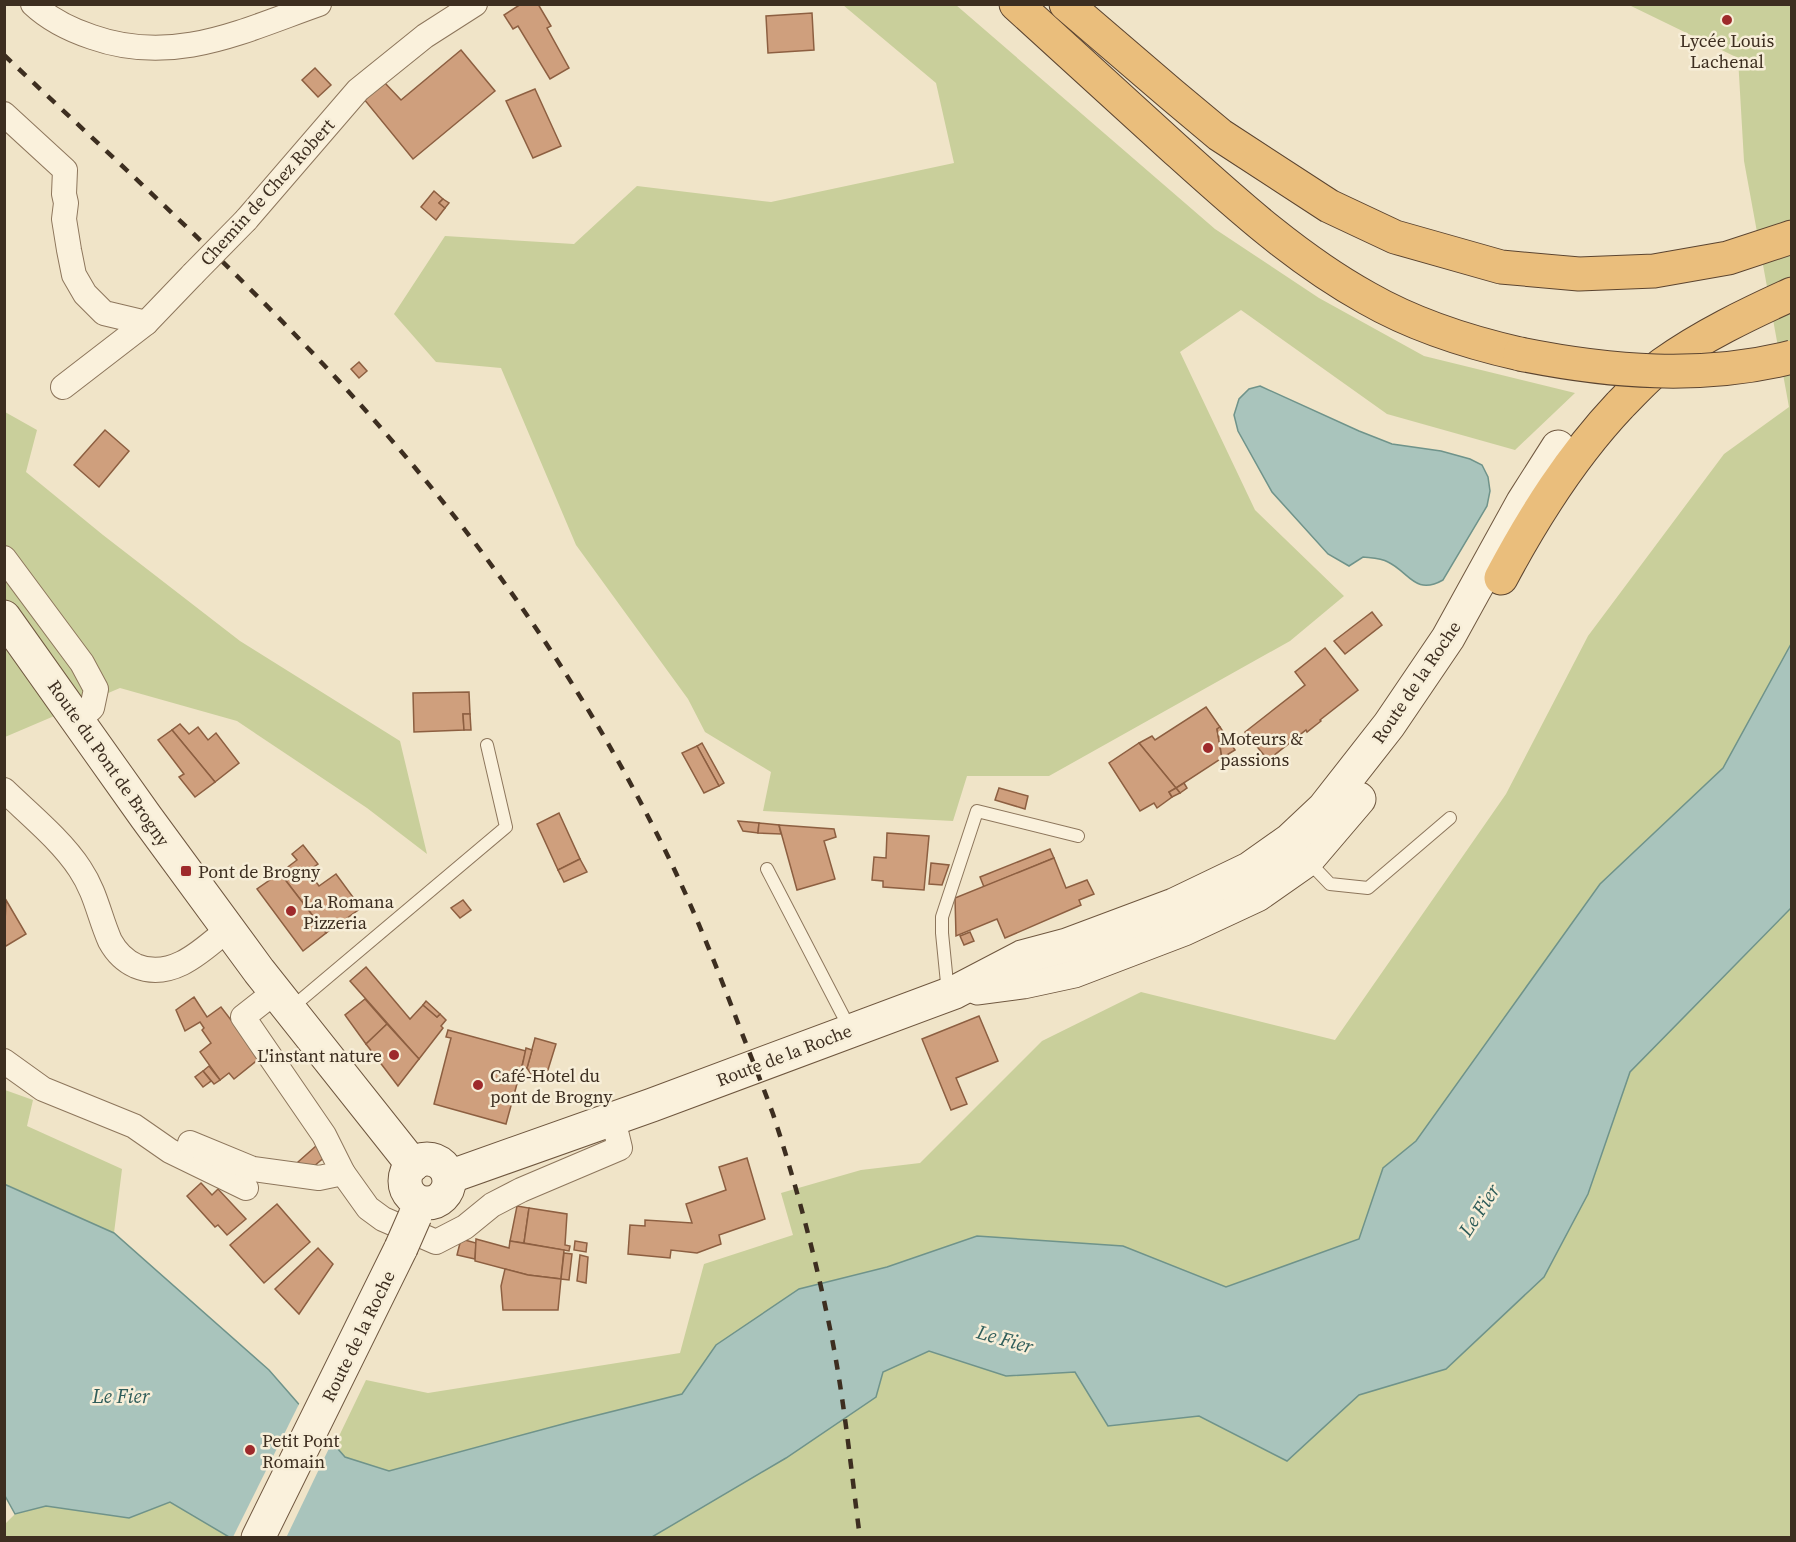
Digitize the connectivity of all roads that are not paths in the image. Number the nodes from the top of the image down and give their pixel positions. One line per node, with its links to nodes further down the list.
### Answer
1 (33, 4): 2 (street)
2 (319, 4)
3 (475, 4): 10 (street, Chemin de Chez Robert, bridge)
4 (1016, 4): 11 (highway, bridge)
5 (1066, 4): 7 (highway)
6 (4, 114): 10 (street)
7 (1791, 237)
8 (1791, 271): 13 (highway, Route de la Roche)
9 (1791, 294): 15 (highway)
10 (146, 323): 12 (street, Chemin de Chez Robert)
11 (1791, 357)
12 (63, 387)
13 (1558, 447): 22 (main road, Route de la Roche)
14 (4, 558): 17 (street)
15 (1501, 578): 22 (main road)
16 (4, 616): 17 (main road, Route du Pont de Brogny)
17 (79, 720): 24 (main road, Route du Pont de Brogny)
18 (487, 745): 26 (lane)
19 (4, 790): 24 (street)
20 (1450, 818): 22 (lane)
21 (1078, 836): 25 (lane)
22 (1299, 850): 25 (main road, Route de la Roche)
23 (767, 869): 27 (lane)
24 (228, 929): 26 (main road, Route du Pont de Brogny)
25 (952, 993): 27 (main road, Route de la Roche)
26 (282, 1001): 31 (main road, Route du Pont de Brogny); 32 (street)
27 (851, 1030): 29 (main road, Route de la Roche)
28 (4, 1061): 30 (street)
29 (613, 1119): 32 (street); 33 (main road, Route de la Roche)
30 (134, 1126): 32 (street); 34 (street)
31 (412, 1165): 33 (main road); 35 (main road)
32 (343, 1173)
33 (449, 1177): 35 (main road)
34 (246, 1188)
35 (418, 1209): 36 (main road, Route de la Roche, bridge)
36 (258, 1538)

